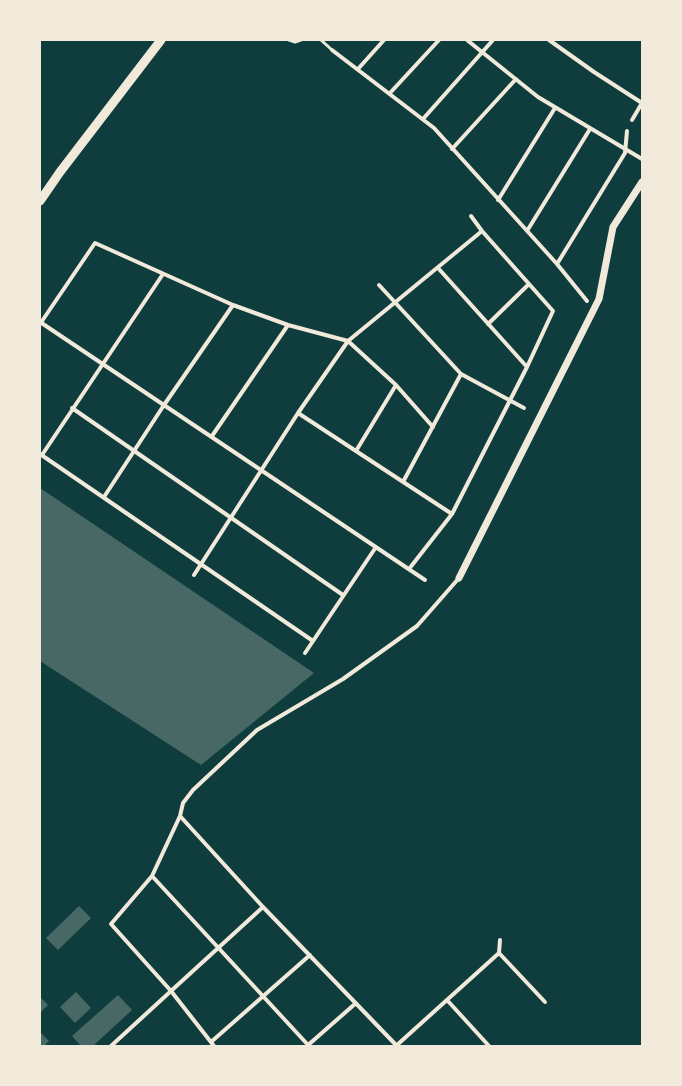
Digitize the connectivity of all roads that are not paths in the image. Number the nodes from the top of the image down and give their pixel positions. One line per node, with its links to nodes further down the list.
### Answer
1 (161, 40): 26 (highway)
2 (289, 40): 3 (lane)
3 (301, 40)
4 (321, 40): 10 (lane)
5 (384, 40): 12 (street)
6 (439, 40): 14 (street)
7 (467, 40): 11 (street)
8 (494, 40): 11 (street)
9 (549, 40): 15 (street)
10 (332, 50): 12 (street)
11 (483, 53): 13 (street); 17 (street)
12 (358, 69): 14 (street)
13 (516, 79): 16 (street); 21 (street)
14 (390, 93): 17 (street)
15 (642, 103): 18 (street)
16 (555, 108): 19 (street); 25 (street)
17 (423, 119): 21 (street)
18 (632, 120)
19 (590, 129): 22 (street); 29 (street)
20 (627, 131): 22 (street)
21 (452, 149): 25 (street)
22 (625, 149): 23 (street); 30 (street)
23 (642, 159)
24 (642, 182): 65 (street)
25 (498, 200): 29 (street)
26 (40, 201)
27 (471, 216): 28 (street)
28 (482, 231): 31 (street); 33 (street)
29 (527, 231): 30 (street)
30 (557, 264): 35 (street)
31 (438, 268): 36 (street); 39 (street)
32 (163, 274): 37 (street); 38 (street); 42 (street)
33 (529, 284): 39 (street); 43 (street)
34 (379, 285): 36 (street)
35 (587, 301)
36 (396, 303): 41 (street); 44 (street)
37 (233, 305): 40 (street); 47 (street)
38 (40, 323): 42 (street)
39 (488, 324): 43 (street)
40 (288, 326): 41 (street); 52 (street)
41 (348, 342): 45 (street); 50 (street)
42 (102, 363): 47 (street); 48 (street)
43 (527, 367): 46 (street)
44 (462, 374): 46 (street); 51 (street)
45 (396, 385): 51 (street); 54 (street)
46 (510, 400): 49 (street); 59 (street)
47 (164, 405): 52 (street); 53 (street)
48 (72, 408): 53 (street); 55 (street)
49 (524, 408)
50 (298, 414): 54 (street); 56 (street)
51 (433, 427): 57 (street)
52 (212, 436): 56 (street)
53 (134, 451): 58 (street); 60 (street)
54 (356, 451): 57 (street)
55 (41, 454): 58 (street)
56 (262, 470): 60 (street); 61 (street)
57 (403, 482): 59 (street)
58 (104, 497): 62 (street)
59 (452, 514): 63 (street)
60 (231, 518): 62 (street); 67 (street)
61 (376, 547): 63 (street); 67 (street)
62 (201, 564): 64 (street); 68 (street)
63 (409, 569): 66 (street)
64 (194, 575)
65 (459, 578): 70 (street)
66 (425, 580)
67 (343, 595): 68 (street)
68 (313, 641): 69 (street)
69 (305, 653)
70 (180, 816): 71 (street); 72 (street)
71 (152, 876): 74 (street); 77 (street)
72 (263, 906): 74 (street); 76 (street)
73 (500, 940): 75 (street)
74 (219, 947): 77 (street); 78 (street)
75 (499, 954): 79 (street); 80 (street)
76 (310, 955): 78 (street); 81 (street)
77 (171, 991): 82 (street); 83 (street)
78 (263, 996): 82 (street); 84 (street)
79 (447, 1000): 85 (street); 86 (street)
80 (545, 1002)
81 (356, 1003): 84 (street); 85 (street)
82 (212, 1044)
83 (111, 1046)
84 (308, 1046)
85 (397, 1046)
86 (489, 1046)

